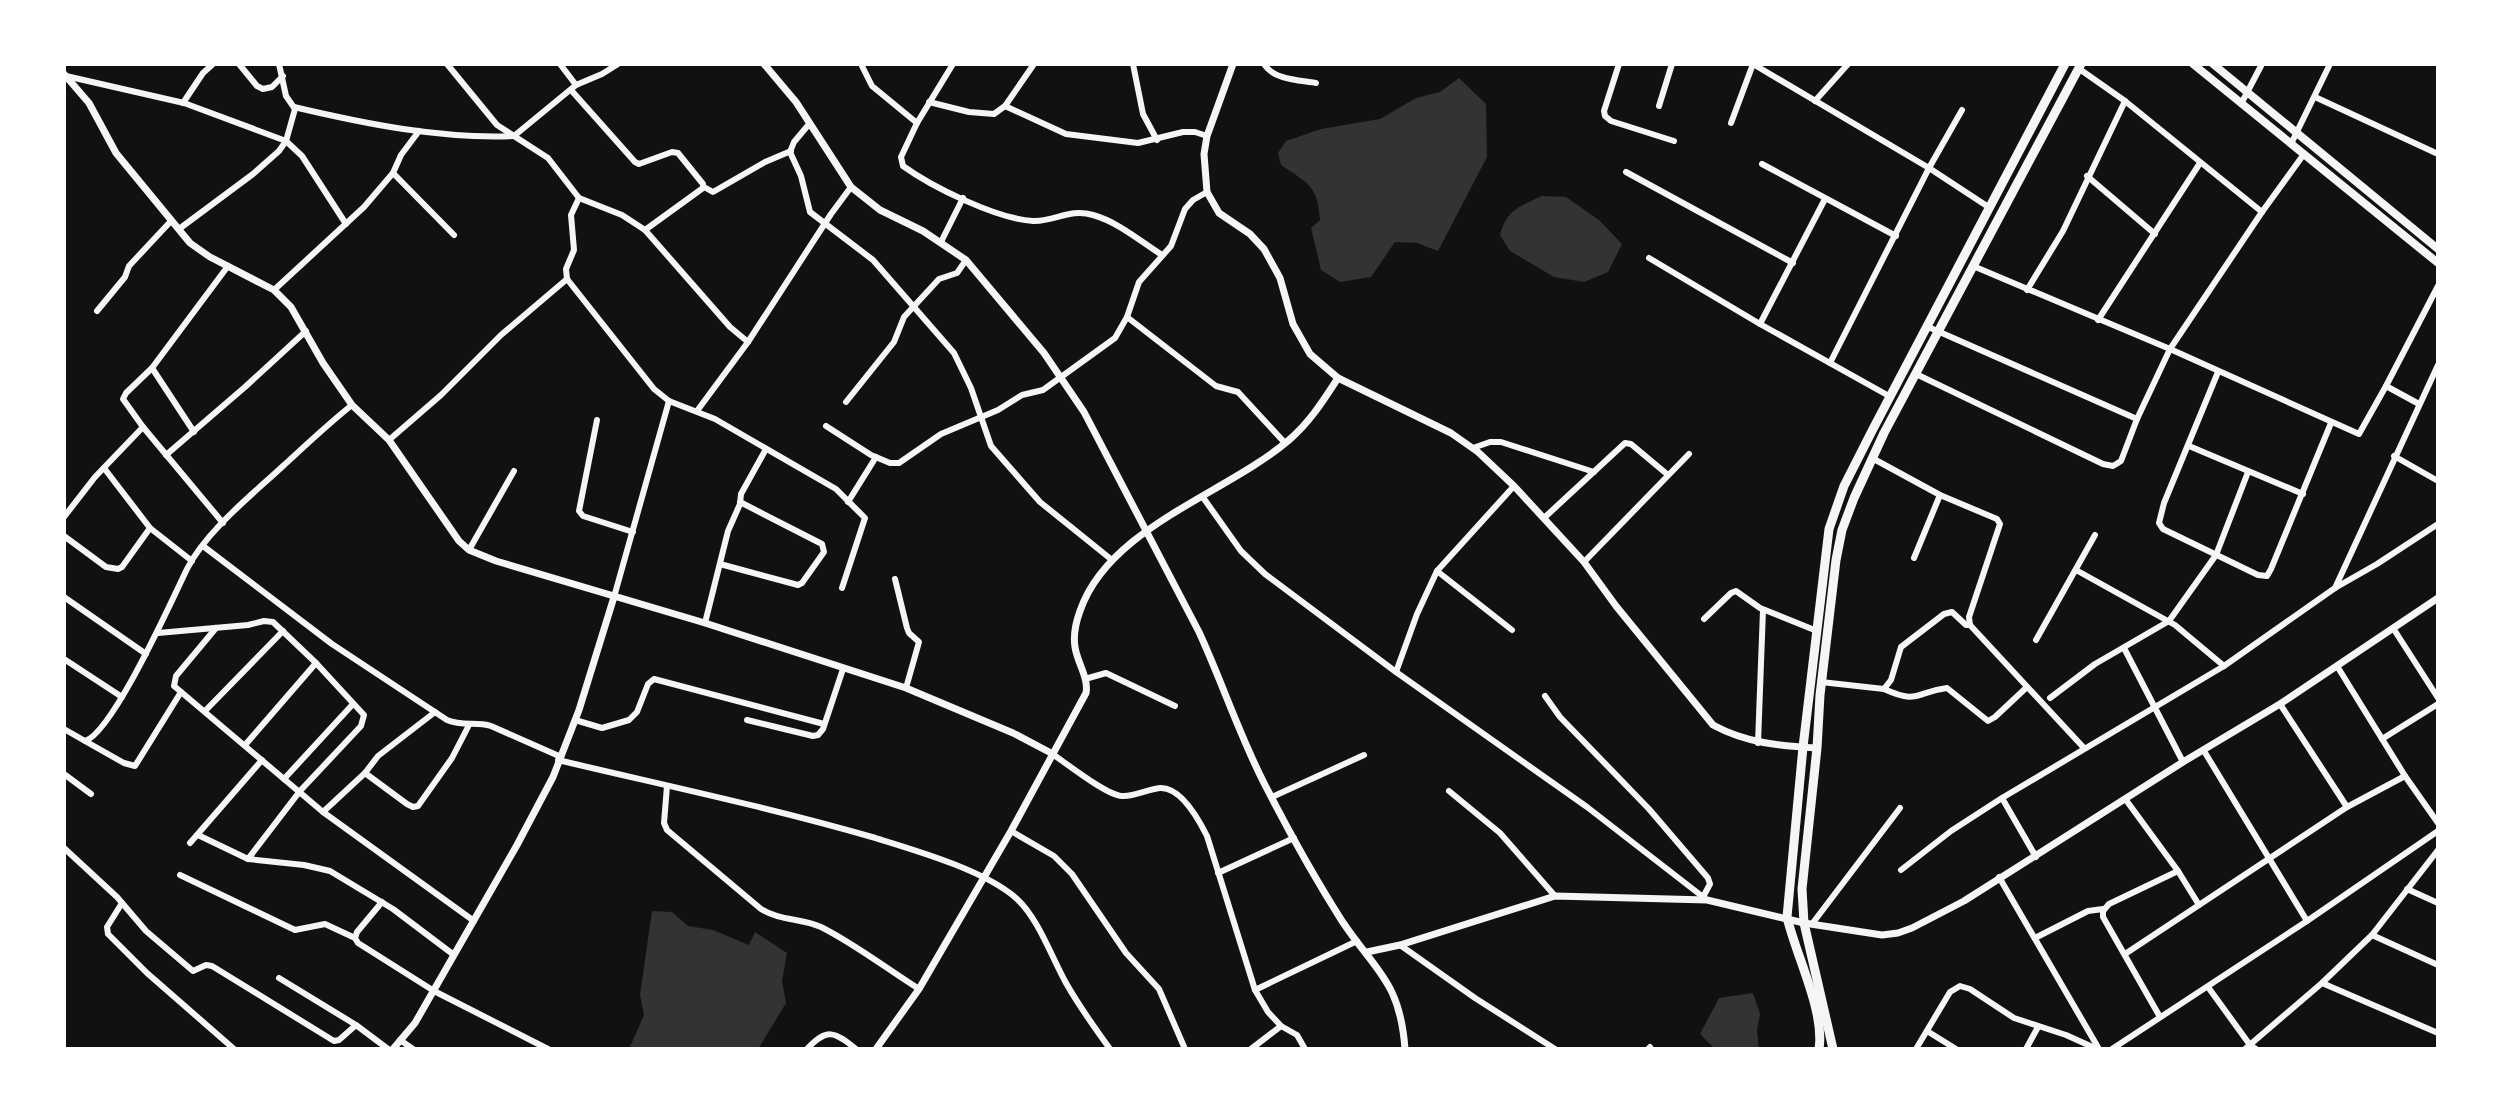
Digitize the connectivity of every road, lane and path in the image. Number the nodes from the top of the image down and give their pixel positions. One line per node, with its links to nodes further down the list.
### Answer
1 (213, 64): 33 (street)
2 (239, 64): 25 (street)
3 (279, 64): 25 (street)
4 (447, 64): 44 (street)
5 (560, 64): 27 (street)
6 (618, 64): 27 (street)
7 (764, 64): 39 (street)
8 (861, 64): 40 (street)
9 (953, 64): 32 (street)
10 (1034, 64): 35 (street)
11 (1133, 64): 46 (street)
12 (1233, 64): 45 (street)
13 (1264, 64): 26 (street)
14 (1619, 64): 48 (street)
15 (1672, 64): 36 (street)
16 (1753, 64): 30 (street); 41 (street)
17 (1848, 64): 30 (street)
18 (2065, 64): 65 (main road)
19 (2193, 64): 34 (main road)
20 (2213, 64): 28 (main road)
21 (2262, 64): 28 (street)
22 (2330, 64): 29 (street)
23 (2079, 66): 31 (street); 83 (main road)
24 (65, 75): 33 (street); 67 (street)
25 (283, 75): 37 (street)
26 (1316, 83)
27 (574, 88): 44 (street); 59 (street)
28 (2247, 93): 34 (street); 43 (main road)
29 (2315, 97): 43 (street); 52 (street)
30 (1815, 101): 55 (street)
31 (2125, 101): 53 (street); 58 (street)
32 (929, 102): 35 (street); 40 (street)
33 (183, 103): 47 (street)
34 (2241, 104): 49 (main road)
35 (1005, 106): 46 (street)
36 (1659, 106)
37 (294, 107): 42 (street); 47 (street)
38 (1962, 110): 55 (street)
39 (810, 123): 50 (street); 60 (street)
40 (917, 123): 63 (street)
41 (1731, 123)
42 (419, 131): 44 (street); 57 (street)
43 (2297, 134): 49 (street); 76 (main road)
44 (514, 136): 62 (street)
45 (1207, 136): 46 (street); 61 (street)
46 (1157, 140)
47 (286, 141): 68 (street); 70 (street)
48 (1674, 141)
49 (2291, 144): 51 (main road)
50 (791, 151): 59 (street); 69 (street)
51 (2304, 154): 66 (street); 81 (main road)
52 (2438, 154)
53 (2200, 163): 66 (street); 72 (street)
54 (1762, 164): 64 (street)
55 (1929, 168): 65 (street); 74 (street)
56 (1626, 172): 80 (street)
57 (393, 173): 68 (street); 73 (street)
58 (2087, 176): 72 (street); 87 (street)
59 (704, 187): 71 (street)
60 (851, 187): 69 (street); 75 (street)
61 (1207, 192): 77 (street); 104 (street)
62 (579, 198): 71 (street); 84 (street)
63 (963, 198): 75 (street); 77 (street)
64 (1825, 199): 74 (street); 80 (street)
65 (1990, 208): 93 (main road)
66 (2262, 212): 97 (street)
67 (171, 221): 70 (street); 89 (street)
68 (346, 224): 86 (street)
69 (825, 225): 88 (street); 96 (street)
70 (179, 229): 82 (street)
71 (645, 230): 96 (street)
72 (2155, 234): 91 (street)
73 (454, 235)
74 (1896, 236): 98 (street)
75 (941, 242): 79 (street)
76 (2438, 249)
77 (1162, 255): 90 (street)
78 (1649, 258): 92 (street)
79 (966, 260): 88 (street); 103 (street)
80 (1793, 263): 92 (street)
81 (2438, 263)
82 (228, 266): 86 (street); 100 (street)
83 (1973, 266): 87 (street); 94 (main road)
84 (567, 279): 107 (street); 119 (street)
85 (2438, 286): 105 (street)
86 (274, 290): 95 (street)
87 (2027, 290): 91 (street)
88 (915, 307): 108 (street); 112 (street)
89 (97, 311)
90 (1127, 317): 103 (street); 120 (street)
91 (2098, 320): 97 (street)
92 (1760, 324): 98 (street)
93 (1926, 326): 94 (street); 106 (main road)
94 (1940, 330): 102 (main road); 113 (street)
95 (306, 331): 110 (street); 118 (street)
96 (748, 342): 111 (street)
97 (2170, 349): 101 (street); 113 (street)
98 (1830, 363): 106 (street)
99 (2438, 365): 109 (street)
100 (152, 368): 117 (street); 118 (street)
101 (2218, 372): 115 (street); 121 (street)
102 (1916, 374): 113 (street); 128 (main road)
103 (1062, 378): 112 (street); 147 (street)
104 (1338, 378): 120 (street); 122 (street)
105 (2386, 386): 109 (street); 115 (street)
106 (1889, 396): 175 (main road)
107 (669, 401): 111 (street); 146 (street)
108 (846, 402)
109 (2419, 404): 126 (street)
110 (352, 405): 119 (street); 143 (street)
111 (697, 411): 123 (street)
112 (982, 416): 127 (street); 154 (street)
113 (2137, 419)
114 (597, 420): 146 (street)
115 (2331, 423): 136 (street)
116 (826, 426): 127 (street)
117 (143, 427): 125 (street); 129 (street)
118 (194, 432): 125 (street)
119 (389, 440): 151 (street)
120 (1285, 443): 138 (street)
121 (2189, 446): 132 (street); 152 (street)
122 (1473, 448): 131 (street); 135 (street)
123 (766, 449): 139 (street); 140 (street)
124 (1689, 454): 133 (street)
125 (166, 455): 143 (street)
126 (2394, 456): 134 (street); 162 (street)
127 (876, 457): 140 (street)
128 (1872, 458): 137 (street); 187 (main road)
129 (104, 468): 141 (street); 145 (street)
130 (514, 471): 151 (street)
131 (1594, 472): 133 (street); 142 (street)
132 (2248, 472): 136 (street); 152 (street)
133 (1668, 475): 156 (street)
134 (2438, 481)
135 (1514, 486): 142 (street); 159 (street)
136 (2303, 494): 152 (street)
137 (1940, 495): 153 (street); 170 (street)
138 (1202, 496): 147 (street); 185 (street)
139 (740, 502): 157 (street); 157 (street)
140 (848, 502): 161 (street)
141 (64, 517)
142 (1544, 518): 156 (street)
143 (223, 523): 150 (street)
144 (2438, 524): 162 (street)
145 (150, 528): 149 (street); 155 (street)
146 (633, 532): 164 (street)
147 (1148, 532): 154 (street); 228 (street)
148 (2095, 535): 158 (street)
149 (64, 536)
150 (203, 546): 155 (street); 201 (street)
151 (469, 550): 164 (street)
152 (2216, 555): 168 (street)
153 (1914, 558)
154 (1112, 560): 186 (street)
155 (192, 561): 176 (street)
156 (1584, 562): 209 (street)
157 (720, 564): 169 (street)
158 (2076, 570): 168 (street); 177 (street)
159 (1437, 571): 173 (street); 185 (street)
160 (895, 579): 189 (street)
161 (842, 588)
162 (2335, 588): 182 (street)
163 (64, 597): 179 (street)
164 (614, 597): 169 (street); 202 (street)
165 (2438, 598): 172 (street)
166 (1763, 610): 167 (street); 175 (street); 209 (street)
167 (1704, 619)
168 (2169, 621): 178 (street); 182 (street)
169 (705, 623): 184 (street)
170 (1970, 625): 188 (street); 190 (street)
171 (216, 628): 174 (street); 176 (street); 191 (street)
172 (2393, 628): 183 (street); 195 (street)
173 (1512, 630)
174 (283, 631): 181 (street); 200 (street)
175 (1817, 631): 211 (main road)
176 (157, 633): 179 (street)
177 (2036, 640)
178 (2124, 648): 194 (street); 199 (street)
179 (146, 654): 193 (street)
180 (64, 659): 193 (street)
181 (316, 663): 196 (street); 210 (street)
182 (2224, 666): 199 (street)
183 (2337, 666): 197 (street); 207 (street)
184 (843, 669): 189 (street); 204 (street)
185 (1396, 672): 253 (street)
186 (1085, 679): 198 (street); 215 (street)
187 (1821, 682): 190 (street); 212 (main road)
188 (2027, 687): 190 (street); 213 (street)
189 (906, 688): 215 (street)
190 (1884, 689)
191 (181, 692): 200 (street); 208 (street)
192 (1545, 696): 253 (street)
193 (122, 697): 208 (street)
194 (2050, 698)
195 (2438, 701): 207 (street)
196 (353, 704): 223 (street); 225 (street)
197 (2280, 704): 214 (street); 231 (street)
198 (1175, 706)
199 (2153, 706): 213 (street); 219 (street)
200 (205, 711): 210 (street)
201 (435, 712): 205 (street); 220 (street)
202 (575, 720): 204 (street); 217 (street)
203 (747, 720): 204 (street)
204 (824, 724)
205 (469, 725): 217 (street); 220 (street)
206 (64, 729): 208 (street)
207 (2382, 739): 222 (street)
208 (85, 741)
209 (1758, 743): 211 (street)
210 (245, 745): 218 (street)
211 (1803, 747): 212 (street); 259 (main road)
212 (1817, 748): 262 (main road)
213 (2084, 748): 229 (street)
214 (2204, 751): 219 (street); 244 (street)
215 (1051, 753): 235 (street); 247 (street)
216 (1364, 755): 228 (street)
217 (559, 758): 224 (street); 260 (street)
218 (262, 760): 223 (street); 237 (street)
219 (2183, 762): 230 (street)
220 (365, 773): 233 (street)
221 (64, 774): 227 (street)
222 (2405, 776): 231 (street); 234 (street)
223 (284, 779): 225 (street)
224 (667, 786): 250 (street); 275 (street)
225 (300, 791): 233 (street); 243 (street)
226 (1449, 791): 252 (street)
227 (91, 794)
228 (1272, 797): 238 (street)
229 (2002, 798): 242 (street); 245 (street)
230 (2126, 800): 242 (street); 246 (street)
231 (2347, 807): 244 (street)
232 (1900, 808): 262 (street)
233 (323, 812): 260 (street)
234 (2438, 823)
235 (1011, 831): 250 (street); 294 (street)
236 (2438, 831): 261 (street)
237 (198, 835): 239 (street); 243 (street)
238 (1294, 838): 247 (street); 266 (street)
239 (190, 843)
240 (64, 848): 255 (street)
241 (2438, 851): 251 (street)
242 (2036, 857): 249 (street)
243 (248, 859): 254 (street)
244 (2270, 860): 257 (street); 261 (street)
245 (1901, 870)
246 (2178, 871): 257 (street); 258 (street)
247 (1218, 873): 276 (street)
248 (180, 875): 264 (street)
249 (1999, 877): 262 (street); 265 (street)
250 (981, 878): 275 (street); 293 (street)
251 (2407, 889): 256 (street); 263 (street)
252 (1555, 896): 253 (street); 267 (street)
253 (1705, 899): 259 (street)
254 (382, 902): 264 (street); 270 (street)
255 (122, 903): 279 (street); 286 (street)
256 (2438, 903)
257 (2199, 905): 269 (street)
258 (2103, 909): 265 (street); 269 (street)
259 (1787, 917): 262 (street); 299 (main road)
260 (474, 921): 270 (street)
261 (2307, 921): 274 (street)
262 (1808, 923): 300 (main road)
263 (2372, 935): 271 (street); 273 (street)
264 (355, 938): 277 (street)
265 (2035, 938): 304 (street)
266 (1357, 941): 268 (street); 276 (street)
267 (1400, 945): 268 (street); 298 (street)
268 (1367, 952): 297 (street)
269 (2125, 954): 278 (street)
270 (454, 955): 277 (street)
271 (2438, 965)
272 (279, 978): 279 (street)
273 (2322, 983): 283 (street); 285 (street)
274 (2208, 987): 278 (street); 285 (street)
275 (919, 989): 292 (street)
276 (1255, 990): 280 (street)
277 (434, 991): 284 (street); 289 (street)
278 (2160, 1017): 305 (street)
279 (356, 1025): 287 (street)
280 (1281, 1026): 295 (street); 296 (street)
281 (2038, 1027): 282 (street); 303 (street); 304 (street)
282 (1927, 1031): 301 (street); 302 (street)
283 (2438, 1033)
284 (400, 1040): 287 (street); 288 (street)
285 (2250, 1048)
286 (234, 1049)
287 (390, 1049)
288 (413, 1049)
289 (548, 1049)
290 (807, 1049): 291 (street)
291 (856, 1049)
292 (876, 1049)
293 (1110, 1049)
294 (1185, 1049)
295 (1251, 1049)
296 (1305, 1049)
297 (1405, 1049)
298 (1555, 1049)
299 (1819, 1049)
300 (1833, 1049)
301 (1916, 1049)
302 (1956, 1049)
303 (2026, 1049)
304 (2098, 1049)
305 (2112, 1049)

